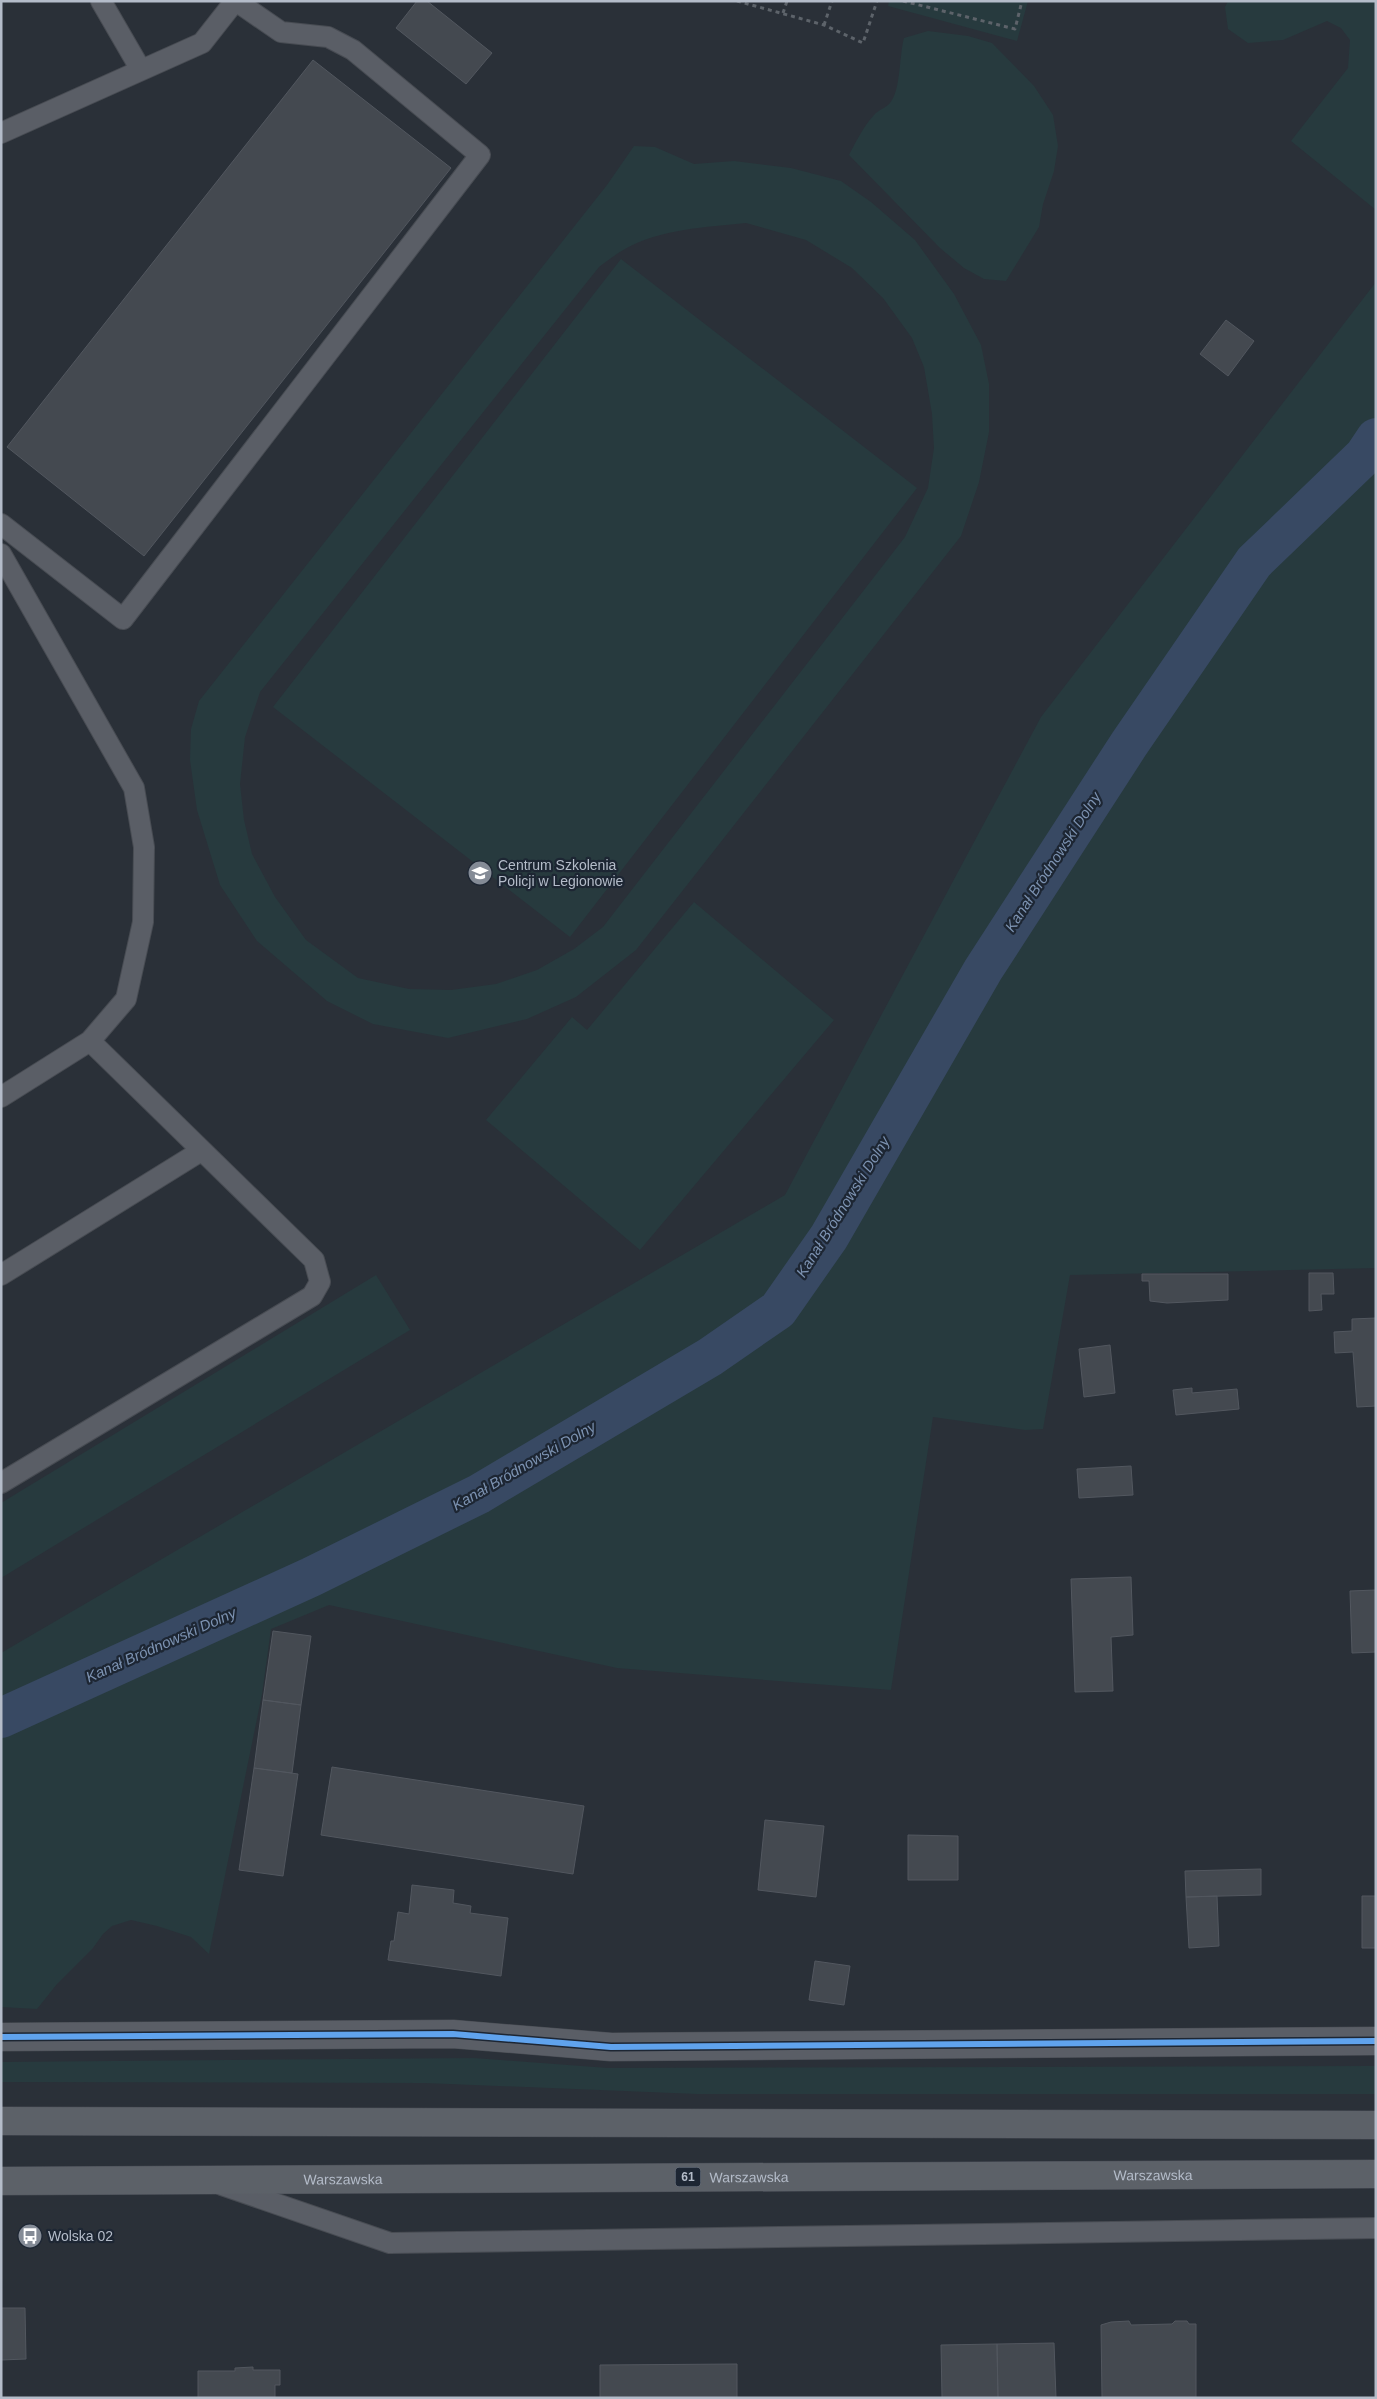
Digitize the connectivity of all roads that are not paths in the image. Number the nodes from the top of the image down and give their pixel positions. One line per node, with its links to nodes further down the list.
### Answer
1 (100, 1): 3 (lane)
2 (236, 1): 3 (lane); 5 (lane)
3 (141, 70): 4 (lane)
4 (1, 133)
5 (1, 524)
6 (1, 554): 7 (lane)
7 (90, 1041): 8 (lane); 9 (lane)
8 (1, 1097)
9 (201, 1151): 10 (lane); 11 (lane)
10 (1, 1275)
11 (1, 1483)
12 (1, 2037): 13 (street)
13 (1376, 2041)
14 (1, 2122): 15 (main road)
15 (1376, 2125)
16 (1376, 2174): 17 (main road, Warszawska / 61)
17 (206, 2180): 18 (main road, Warszawska / 61); 19 (lane)
18 (1, 2181)
19 (1376, 2228)

